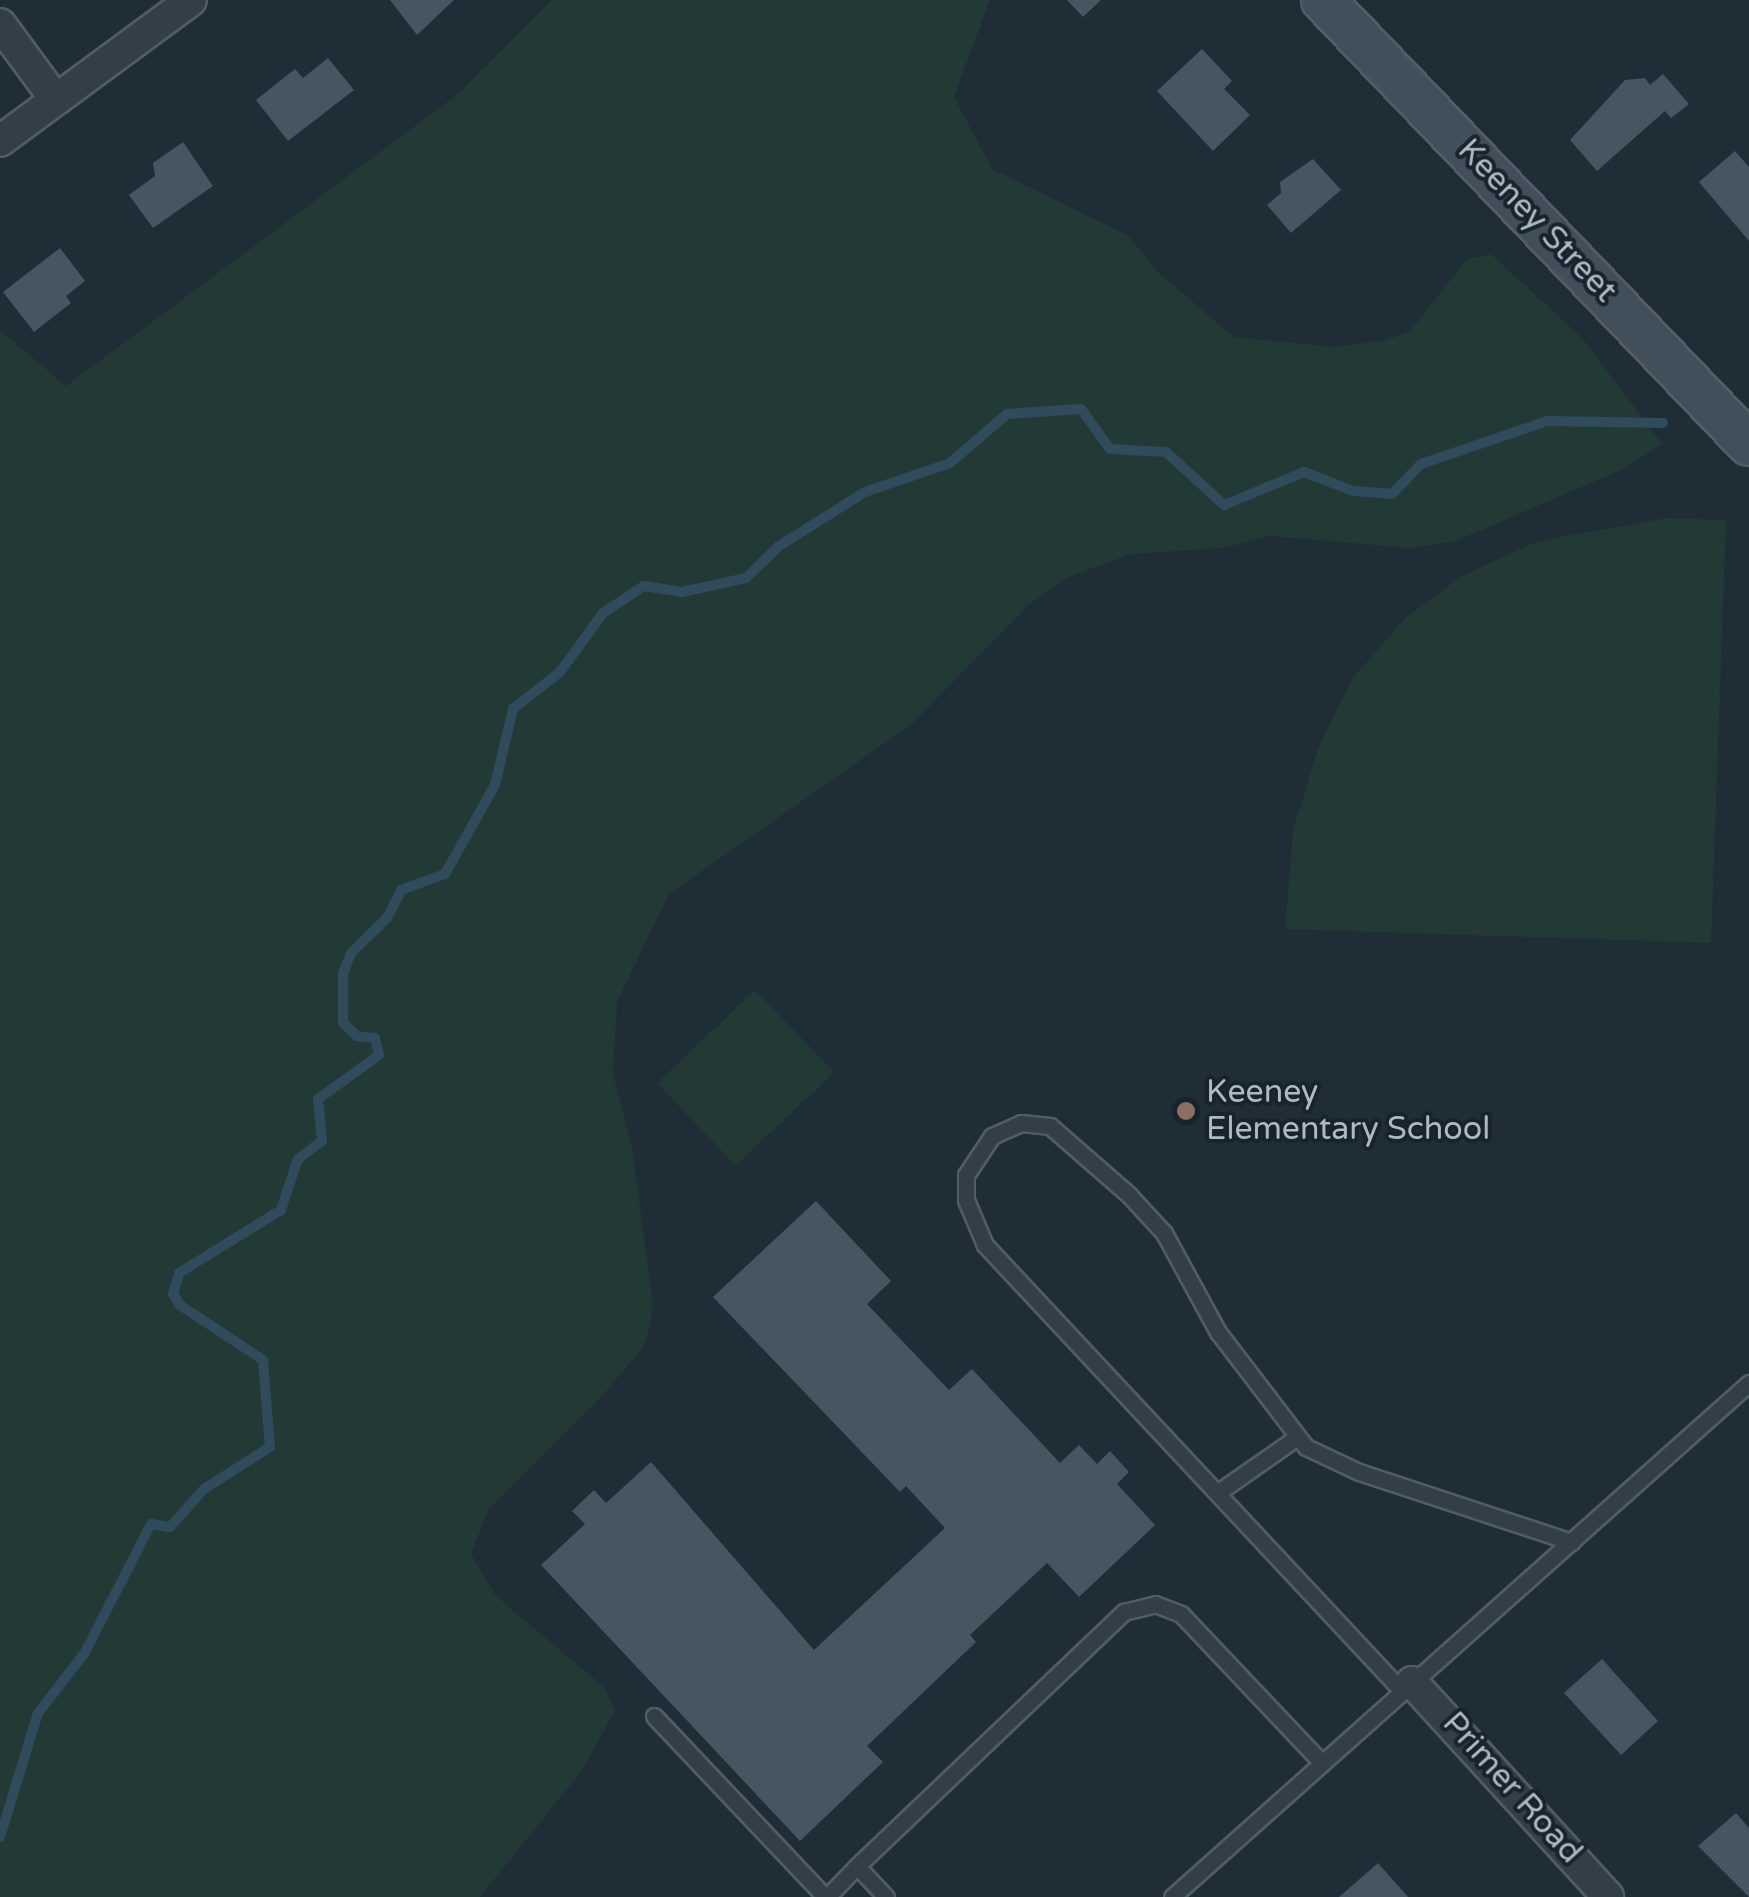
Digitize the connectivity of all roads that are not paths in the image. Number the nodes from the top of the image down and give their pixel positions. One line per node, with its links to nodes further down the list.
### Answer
1 (191, 0): 4 (street)
2 (1323, 0): 6 (main road, Keeney Street)
3 (0, 24): 4 (street)
4 (56, 100): 5 (street)
5 (0, 141)
6 (1749, 444)
7 (1749, 1383): 10 (lane)
8 (1297, 1437): 9 (lane); 9 (lane); 10 (lane)
9 (1220, 1491): 11 (lane)
10 (1572, 1542): 11 (lane)
11 (1407, 1686): 13 (lane); 18 (street, Primer Road)
12 (654, 1716): 15 (lane)
13 (1321, 1762): 14 (lane); 17 (lane)
14 (857, 1866): 15 (lane); 16 (lane)
15 (826, 1897)
16 (886, 1897)
17 (1172, 1897)
18 (1608, 1897)

